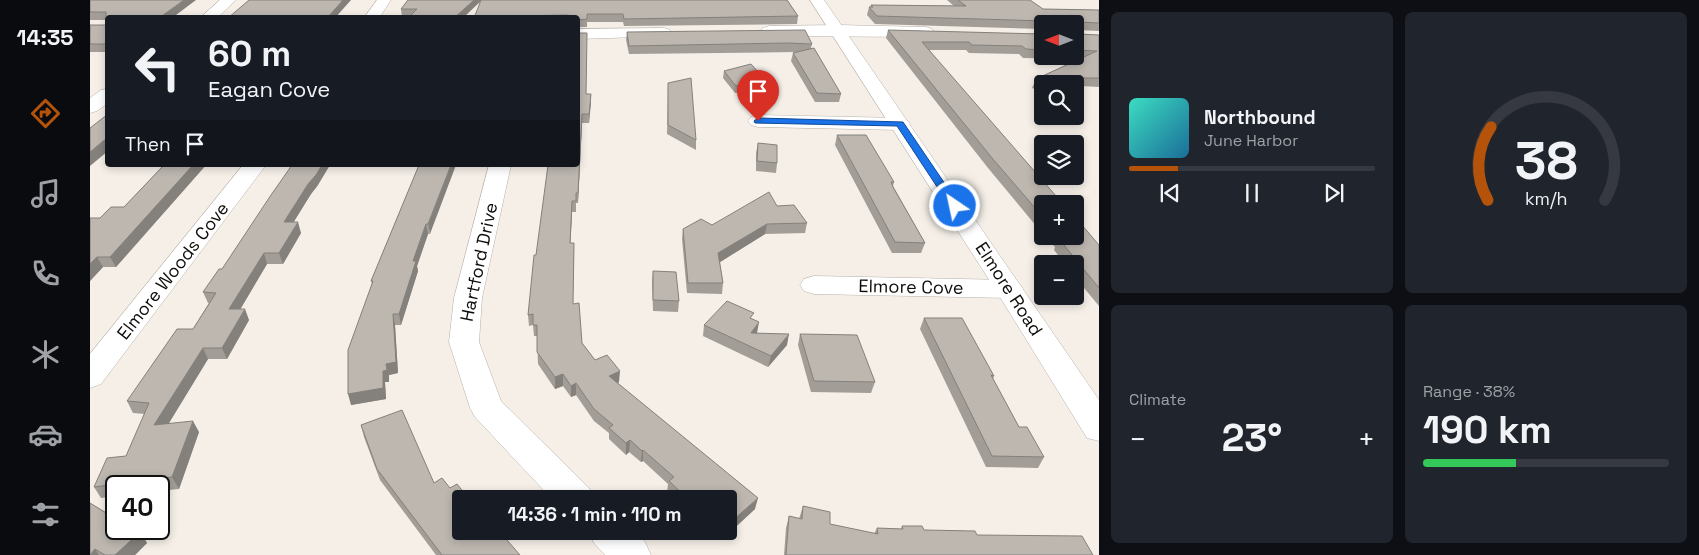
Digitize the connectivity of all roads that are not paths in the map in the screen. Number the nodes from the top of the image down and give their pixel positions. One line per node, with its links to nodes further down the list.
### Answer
1 (229, 0): 4 (street)
2 (384, 0): 5 (street)
3 (817, 0): 6 (street, Elmore Road)
4 (211, 15)
5 (373, 15)
6 (838, 30): 7 (street); 9 (street); 14 (street, Elmore Road)
7 (751, 31)
8 (684, 32): 10 (street)
9 (945, 33)
10 (580, 34)
11 (105, 96): 12 (street)
12 (90, 107)
13 (758, 121): 14 (street)
14 (900, 124): 18 (street, Elmore Road)
15 (253, 167): 19 (street, Elmore Woods Cove)
16 (500, 167): 21 (street, Hartford Drive)
17 (814, 285): 18 (street, Elmore Cove)
18 (1009, 289): 20 (street, Elmore Road)
19 (90, 376)
20 (1099, 428)
21 (567, 490)
22 (617, 540): 23 (street)
23 (631, 555)

